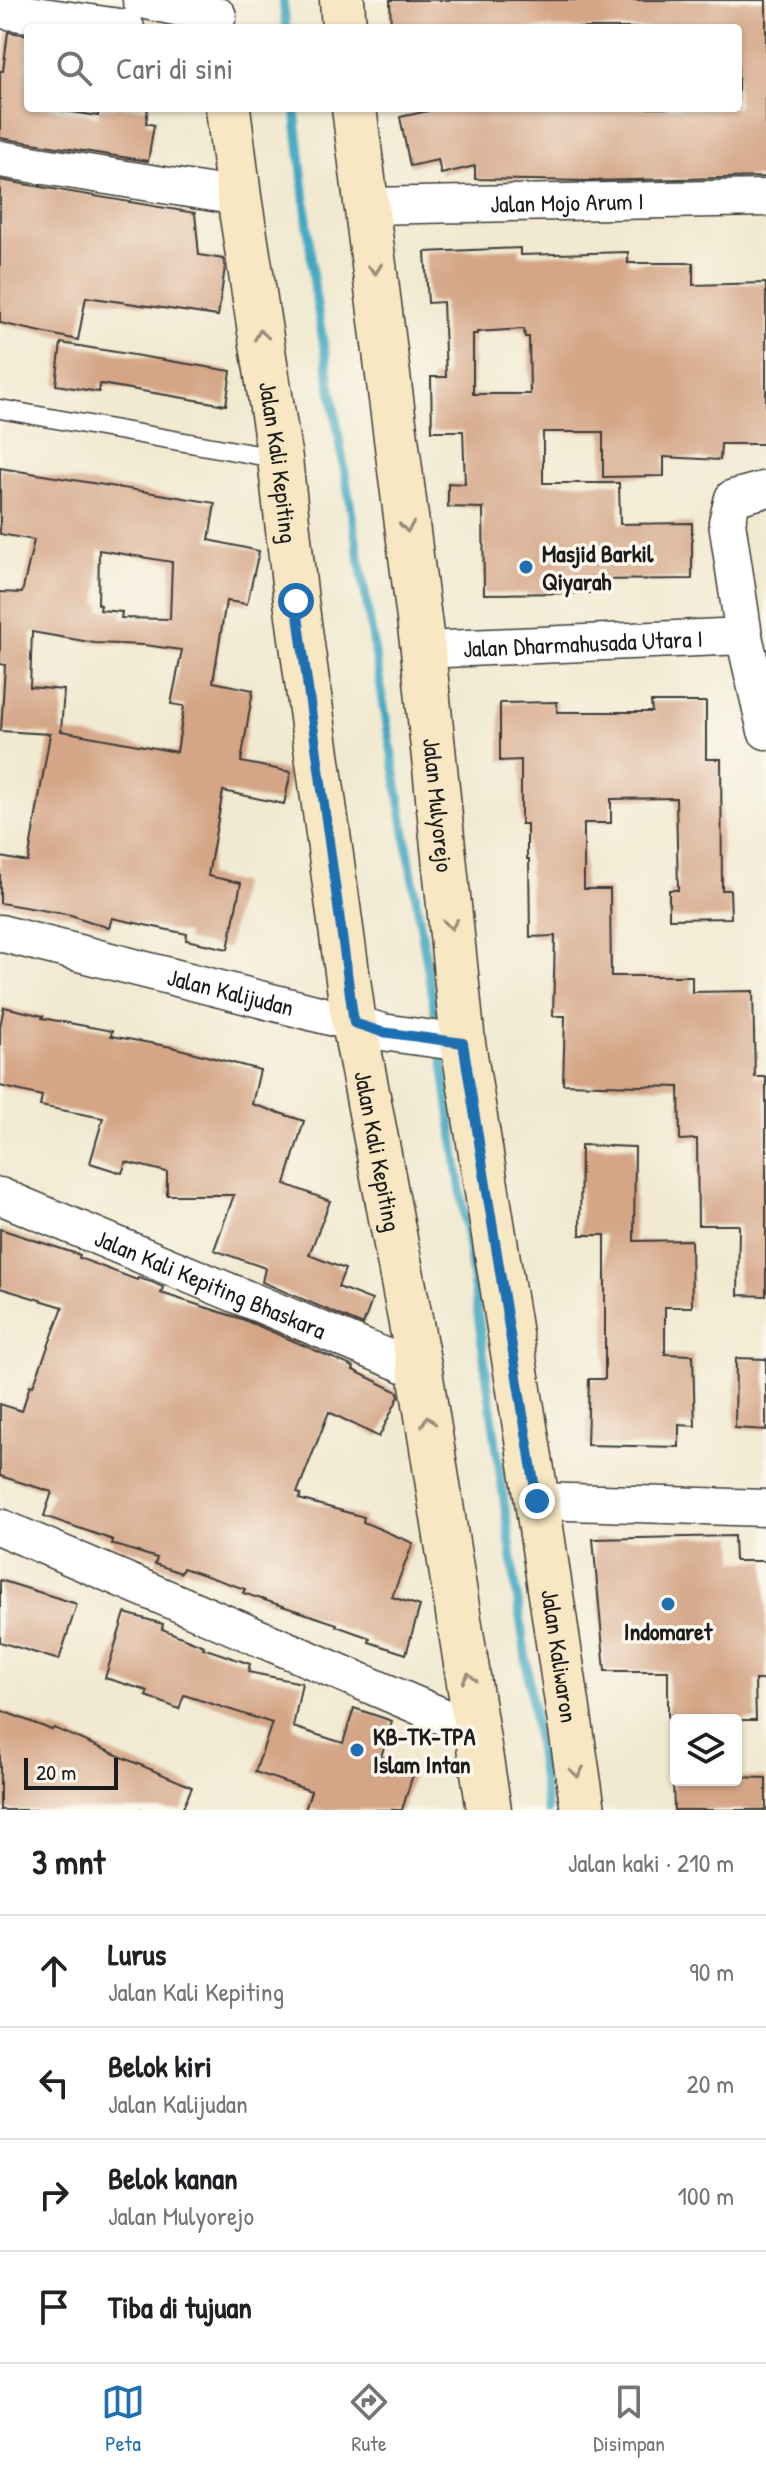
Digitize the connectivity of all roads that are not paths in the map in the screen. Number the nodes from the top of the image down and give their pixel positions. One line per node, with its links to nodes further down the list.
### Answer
1 (141, 0): 4 (street)
2 (342, 0): 6 (main road)
3 (0, 10): 5 (street)
4 (218, 15)
5 (98, 24)
6 (344, 24)
7 (228, 112): 10 (main road, Jalan Kali Kepiting)
8 (355, 112): 12 (main road, Jalan Mulyorejo)
9 (0, 159): 10 (street)
10 (239, 197): 14 (main road, Jalan Kali Kepiting, one-way to 10)
11 (766, 198): 12 (street, Jalan Mojo Arum I)
12 (367, 206): 17 (main road, Jalan Mulyorejo, one-way to 17)
13 (0, 409): 14 (lane)
14 (280, 459): 20 (main road, Jalan Kali Kepiting)
15 (766, 489): 16 (street)
16 (744, 636): 17 (street, Jalan Dharmahusada Utara I); 18 (street)
17 (423, 650): 21 (main road, Jalan Mulyorejo, one-way to 21)
18 (766, 731)
19 (0, 933): 20 (street, Jalan Kalijudan)
20 (368, 1028): 21 (street, Jalan Kalijudan); 23 (main road, Jalan Kali Kepiting)
21 (457, 1042): 24 (main road, Jalan Mulyorejo)
22 (0, 1196): 23 (street, Jalan Kali Kepiting Bhaskara)
23 (420, 1371): 27 (main road, Jalan Kali Kepiting, one-way to 23)
24 (537, 1501): 25 (street); 29 (main road, Jalan Kaliwaron, one-way to 29)
25 (766, 1508)
26 (0, 1527): 27 (street)
27 (477, 1731): 28 (main road, Jalan Kali Kepiting)
28 (489, 1810)
29 (583, 1810)

